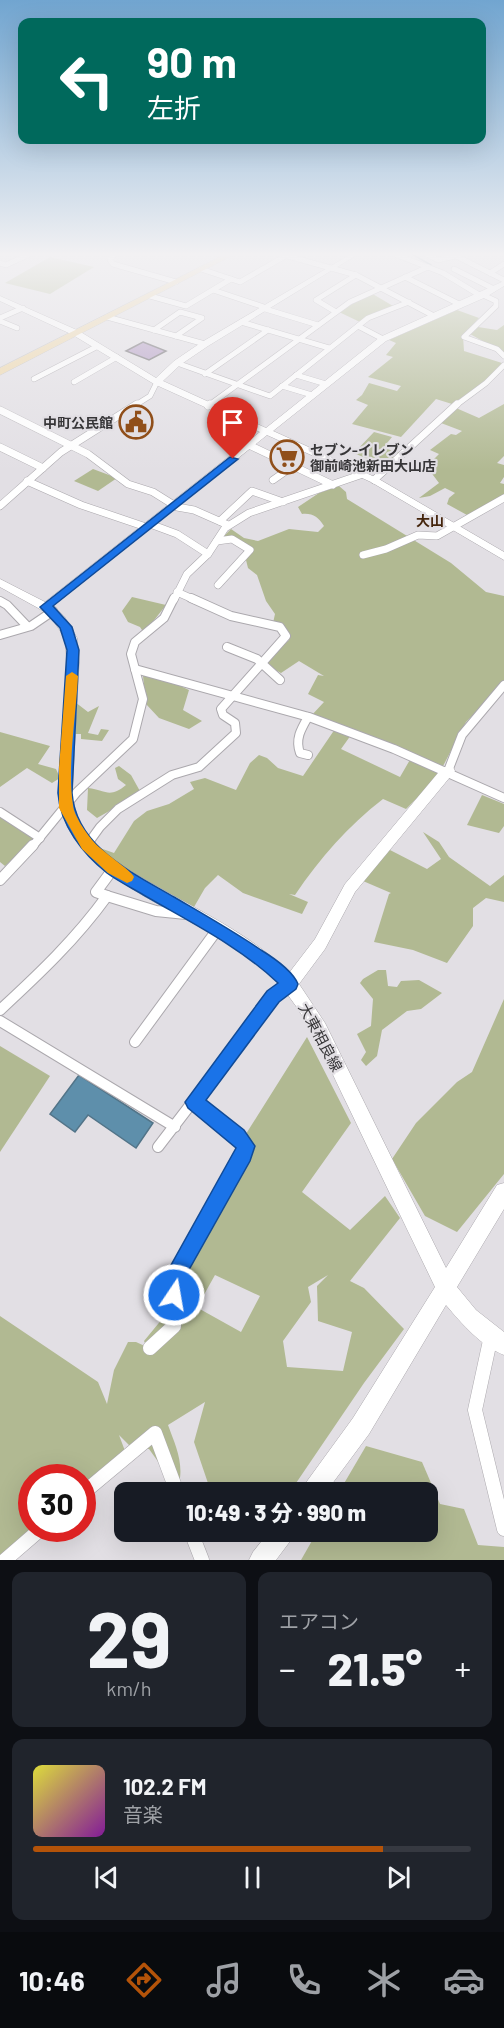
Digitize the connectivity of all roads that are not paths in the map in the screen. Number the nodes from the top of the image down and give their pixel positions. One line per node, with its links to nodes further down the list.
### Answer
1 (12, 326): 13 (street)
2 (61, 326): 16 (street)
3 (90, 326): 16 (main road)
4 (139, 326): 14 (street)
5 (160, 326): 14 (street)
6 (191, 326): 17 (street)
7 (235, 326): 20 (street)
8 (254, 326): 15 (street)
9 (317, 326): 18 (street)
10 (358, 326): 19 (street); 22 (street)
11 (412, 326): 19 (street)
12 (476, 326): 23 (street)
13 (16, 328)
14 (154, 330): 17 (street)
15 (268, 330): 18 (street); 28 (street)
16 (76, 333): 21 (street); 27 (main road)
17 (176, 336): 20 (street)
18 (298, 339): 22 (street); 34 (street)
19 (383, 339): 33 (street)
20 (205, 344): 25 (street)
21 (98, 346): 24 (street); 30 (street)
22 (329, 348): 29 (street)
23 (504, 356)
24 (117, 357): 31 (street); 32 (street)
25 (177, 363): 28 (street); 32 (street)
26 (504, 365): 47 (street)
27 (0, 372)
28 (205, 374): 34 (street)
29 (296, 375): 33 (street); 35 (street)
30 (34, 379)
31 (74, 382)
32 (157, 382): 37 (street); 41 (street)
33 (326, 384): 36 (street)
34 (236, 385): 35 (street); 37 (street)
35 (282, 386): 36 (street)
36 (312, 395): 39 (street)
37 (208, 406): 39 (street)
38 (0, 410): 41 (street)
39 (267, 431): 40 (street); 45 (street)
40 (249, 445): 43 (street); 52 (street)
41 (70, 446): 44 (street); 52 (street)
42 (0, 447): 44 (street)
43 (293, 466): 46 (street); 49 (street)
44 (42, 468): 48 (street)
45 (363, 474): 47 (street); 49 (street)
46 (273, 480)
47 (374, 480): 57 (street)
48 (27, 481): 53 (street); 56 (street)
49 (333, 485): 51 (street)
50 (504, 498): 57 (street)
51 (283, 502): 54 (street); 55 (street)
52 (174, 505): 54 (street); 56 (street)
53 (0, 506)
54 (220, 521): 55 (street)
55 (228, 525): 58 (street)
56 (148, 526): 59 (street); 66 (street)
57 (456, 526): 60 (street); 61 (street)
58 (217, 541): 59 (street); 63 (street)
59 (208, 554): 64 (street)
60 (363, 555)
61 (504, 557)
62 (0, 582): 66 (street, 大東相良線)
63 (218, 585)
64 (177, 592): 70 (street); 71 (street)
65 (0, 601): 67 (street)
66 (49, 609): 67 (street); 79 (street, 大東相良線)
67 (27, 626): 68 (street)
68 (0, 635)
69 (227, 647): 70 (street)
70 (262, 664): 72 (street); 74 (street)
71 (135, 669): 74 (street); 79 (street)
72 (280, 680)
73 (504, 685): 77 (street)
74 (231, 695): 75 (street); 82 (street)
75 (309, 717): 76 (street); 77 (street)
76 (308, 755)
77 (448, 771): 78 (street); 88 (street)
78 (504, 798)
79 (66, 808): 81 (street); 82 (street, 大東相良線)
80 (0, 812): 81 (street)
81 (40, 838): 84 (street)
82 (87, 845): 83 (street, 大東相良線)
83 (113, 869): 85 (street); 86 (street, 大東相良線)
84 (0, 880)
85 (107, 896): 86 (street); 89 (street)
86 (192, 915): 87 (street, 大東相良線)
87 (218, 930): 88 (street, 大東相良線); 91 (street)
88 (290, 984): 92 (street); 96 (street, 大東相良線)
89 (0, 1010)
90 (0, 1021): 93 (street)
91 (135, 1042)
92 (194, 1102): 93 (street); 98 (street)
93 (175, 1128): 94 (street)
94 (158, 1148)
95 (504, 1192): 96 (street)
96 (445, 1287): 97 (street, 大東相良線); 101 (street)
97 (497, 1341): 102 (street)
98 (150, 1348)
99 (96, 1482): 100 (street)
100 (173, 1482)
101 (319, 1482)
102 (504, 1529)
103 (25, 1542): 106 (street)
104 (195, 1542): 107 (street)
105 (275, 1542): 108 (street)
106 (4, 1560)
107 (202, 1560)
108 (261, 1560)

